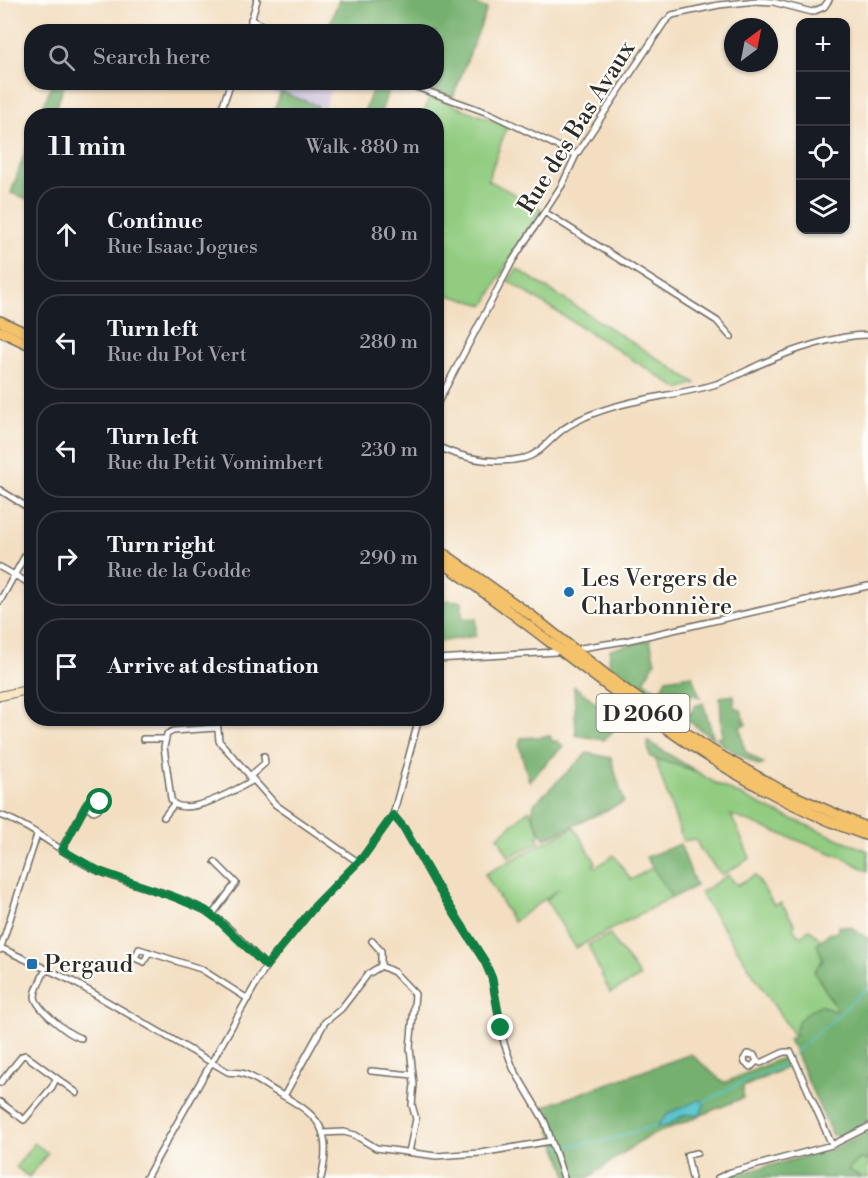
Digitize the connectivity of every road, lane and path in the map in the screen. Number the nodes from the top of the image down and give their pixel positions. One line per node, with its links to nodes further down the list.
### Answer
1 (257, 0): 3 (street)
2 (829, 0): 9 (street, Rue des Bas Avaux)
3 (251, 19): 4 (street); 5 (street)
4 (250, 24)
5 (260, 24)
6 (228, 90): 8 (street)
7 (424, 90): 9 (street)
8 (222, 108)
9 (576, 155): 10 (street, Rue des Bas Avaux)
10 (546, 213): 15 (street); 17 (street, Rue des Bas Avaux)
11 (0, 321): 13 (highway)
12 (0, 331): 16 (highway)
13 (24, 332)
14 (868, 334): 18 (street)
15 (731, 337)
16 (24, 342)
17 (444, 391)
18 (444, 449)
19 (0, 489): 20 (street)
20 (24, 505)
21 (444, 554): 45 (highway, D 2060)
22 (24, 557): 25 (street)
23 (444, 564): 47 (highway, D 2060)
24 (0, 567): 25 (street)
25 (14, 575): 26 (street); 28 (street)
26 (24, 580)
27 (868, 586): 29 (street)
28 (0, 601)
29 (581, 648)
30 (556, 652): 31 (street)
31 (444, 659)
32 (24, 691): 33 (street)
33 (0, 696)
34 (417, 726): 43 (street)
35 (216, 728): 37 (street); 39 (street)
36 (143, 739): 37 (street)
37 (165, 740): 40 (street)
38 (264, 756): 39 (street)
39 (251, 779): 40 (street); 50 (street)
40 (174, 804): 44 (street)
41 (85, 807): 48 (street)
42 (0, 815): 46 (street)
43 (393, 815): 50 (street); 71 (street)
44 (164, 817)
45 (868, 828)
46 (38, 835): 48 (street); 53 (street)
47 (868, 836)
48 (62, 850): 51 (street)
49 (215, 862): 51 (street)
50 (358, 862): 55 (street)
51 (212, 915): 55 (street)
52 (372, 941): 56 (street)
53 (0, 950): 57 (street)
54 (149, 952): 58 (street)
55 (266, 966): 58 (street)
56 (381, 966): 63 (street); 67 (street)
57 (46, 969): 59 (street); 61 (street)
58 (248, 999): 61 (street)
59 (81, 1038)
60 (756, 1062): 72 (street)
61 (212, 1063): 67 (street); 75 (street)
62 (371, 1071): 63 (street)
63 (413, 1075): 73 (street)
64 (56, 1079): 65 (street); 66 (street); 68 (street)
65 (0, 1083)
66 (77, 1093)
67 (284, 1096): 70 (street)
68 (0, 1102)
69 (868, 1127): 72 (street)
70 (323, 1133): 73 (street); 76 (street)
71 (551, 1141): 73 (street); 77 (street)
72 (832, 1145): 79 (street)
73 (409, 1152)
74 (697, 1153): 78 (street)
75 (146, 1178)
76 (321, 1178)
77 (564, 1178)
78 (692, 1178)
79 (718, 1178)

